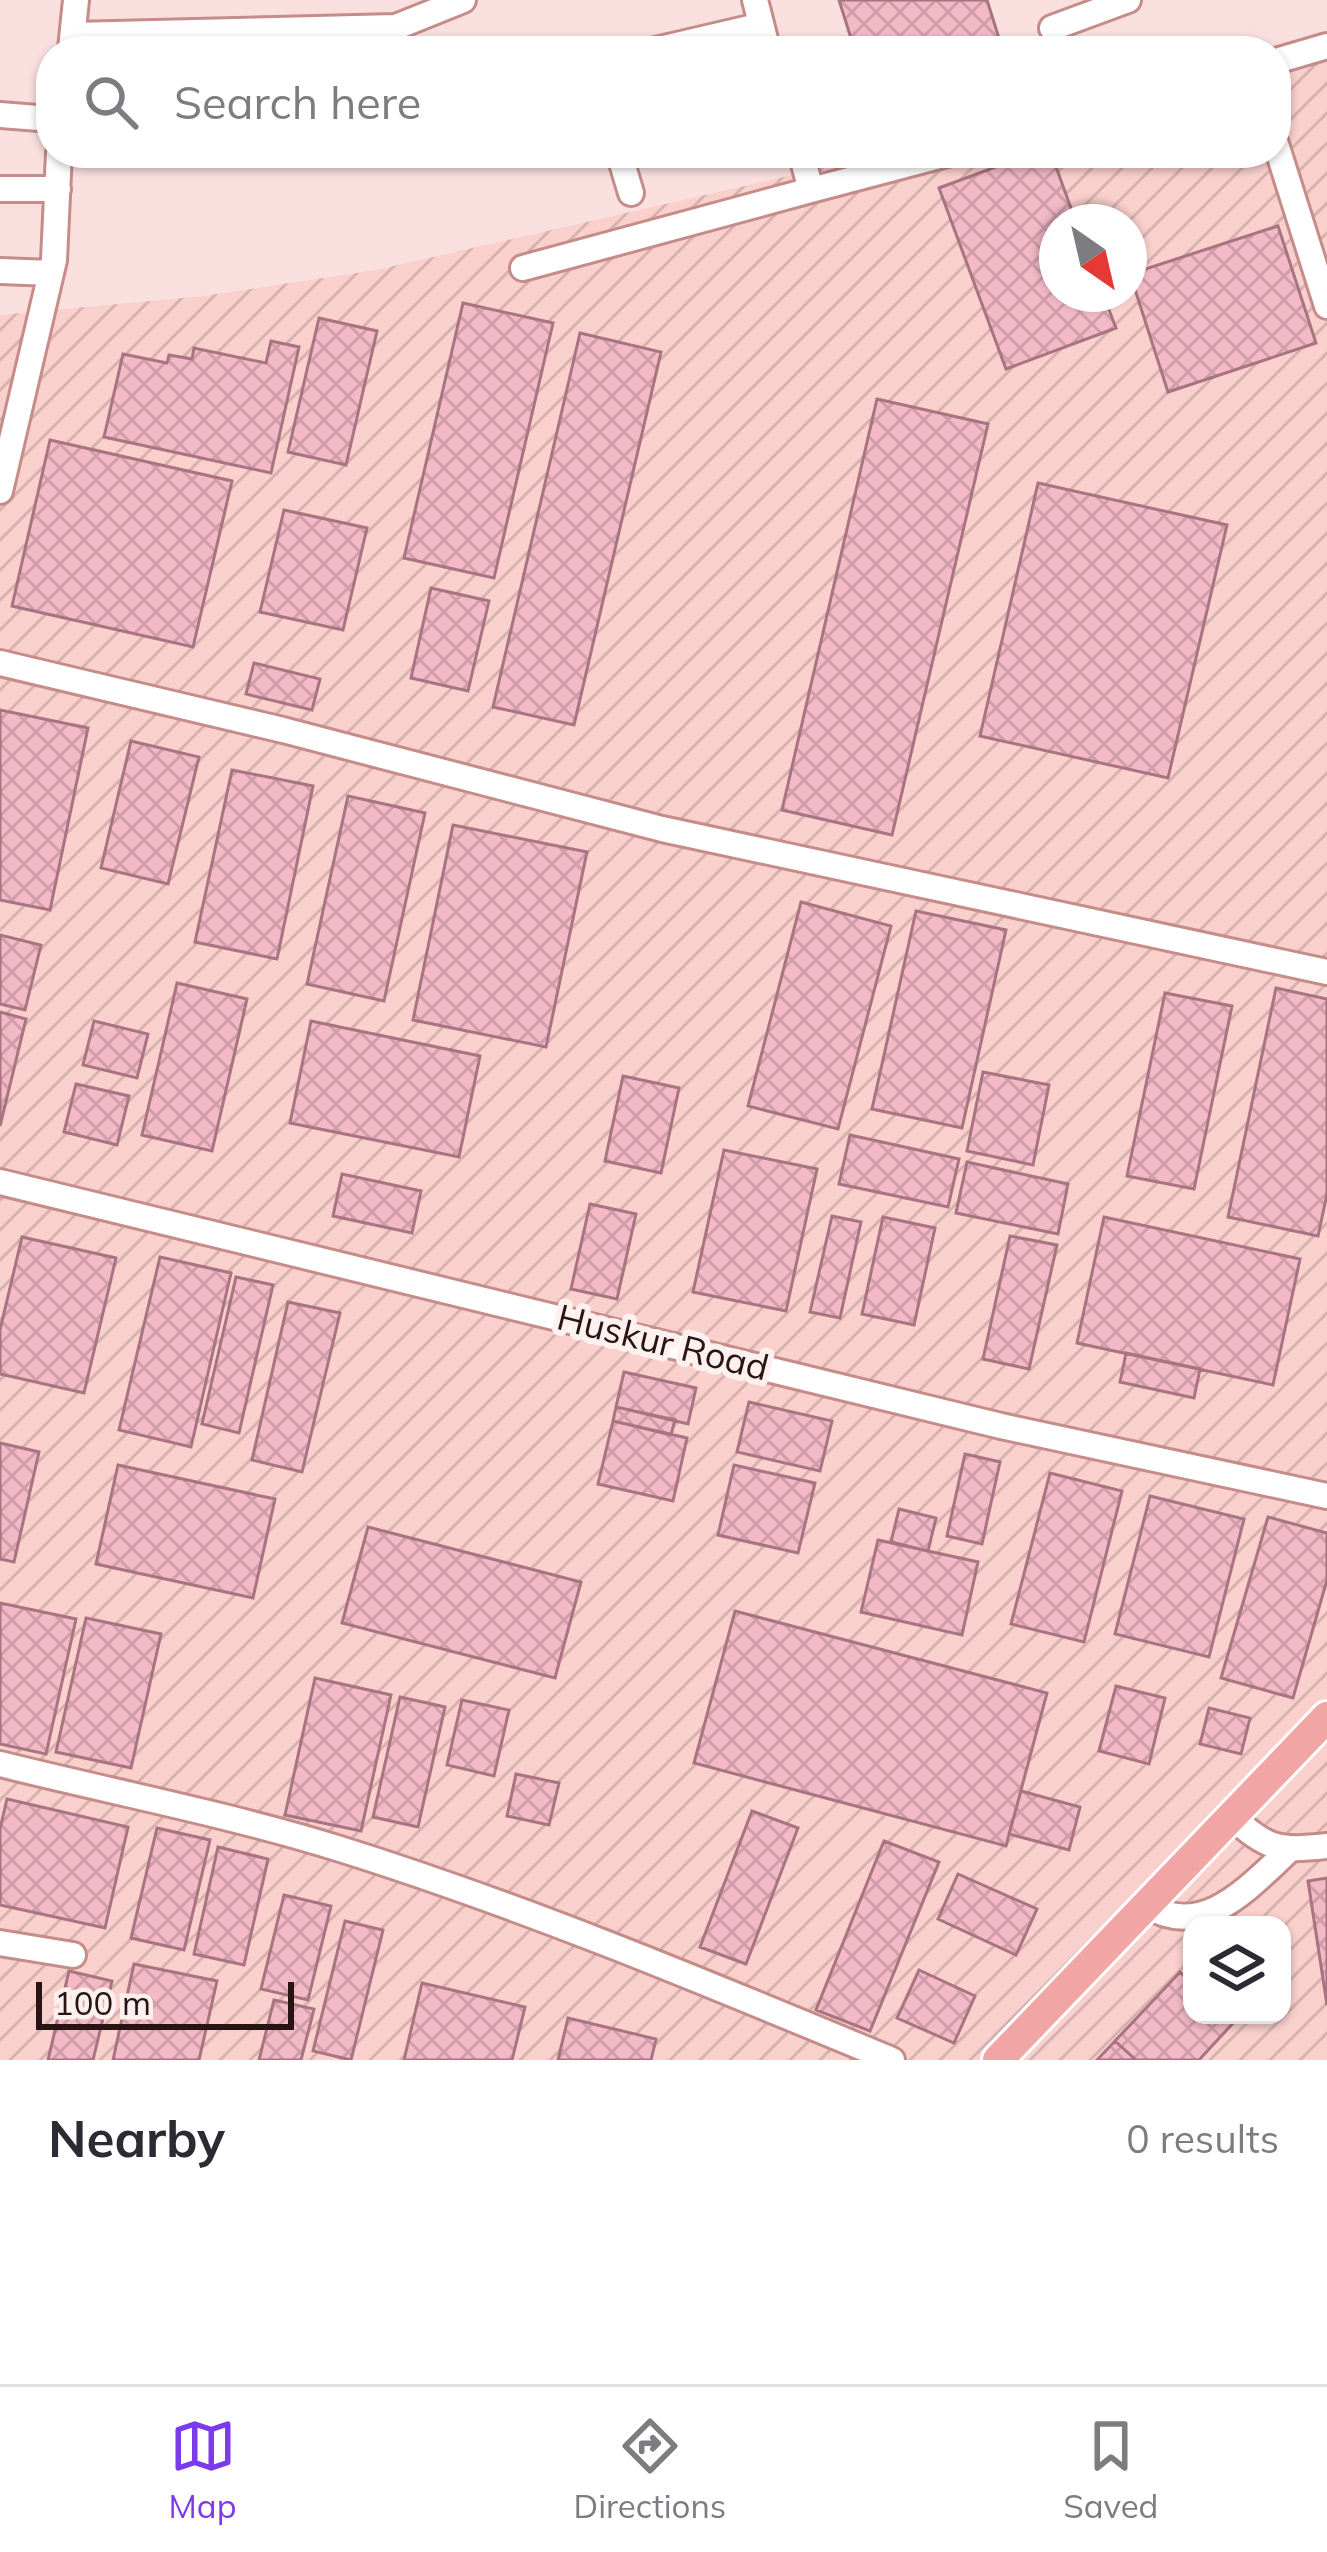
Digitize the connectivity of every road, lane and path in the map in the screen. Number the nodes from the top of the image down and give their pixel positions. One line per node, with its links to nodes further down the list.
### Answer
1 (76, 0): 6 (street)
2 (463, 0): 7 (street)
3 (1128, 0): 5 (street)
4 (756, 13): 8 (street)
5 (1052, 28)
6 (73, 36)
7 (214, 36)
8 (692, 36)
9 (1327, 46): 10 (street)
10 (1291, 57)
11 (0, 115): 12 (street)
12 (36, 118)
13 (59, 168): 19 (street)
14 (623, 168): 21 (street)
15 (805, 168): 20 (street)
16 (894, 168): 20 (street)
17 (1284, 168): 25 (street)
18 (0, 189): 19 (street)
19 (58, 189): 24 (street)
20 (811, 190): 22 (street)
21 (631, 194)
22 (523, 268)
23 (0, 271): 24 (street)
24 (51, 273): 26 (street)
25 (1327, 306)
26 (0, 491)
27 (0, 663): 28 (street)
28 (1327, 972)
29 (0, 1182): 30 (street, Huskur Road)
30 (1327, 1496)
31 (1327, 1717): 33 (main road)
32 (0, 1764): 39 (street)
33 (1231, 1816): 35 (street); 36 (main road)
34 (1327, 1846): 35 (street)
35 (1287, 1852): 36 (street)
36 (1146, 1905): 40 (main road)
37 (0, 1942): 38 (street)
38 (73, 1955)
39 (892, 2060)
40 (998, 2060)

